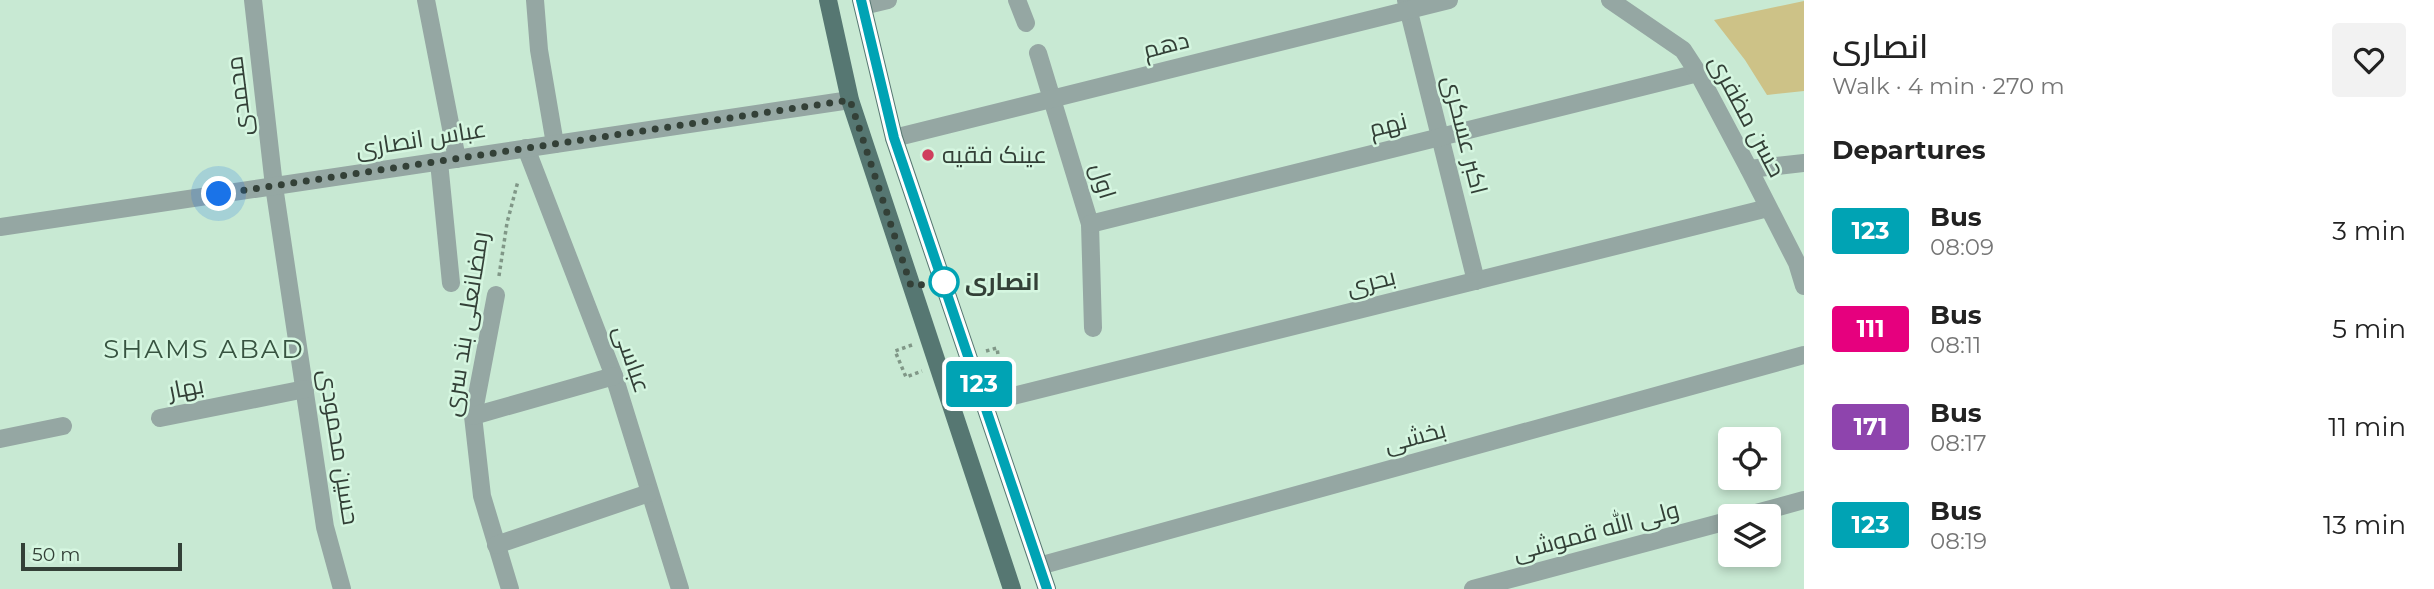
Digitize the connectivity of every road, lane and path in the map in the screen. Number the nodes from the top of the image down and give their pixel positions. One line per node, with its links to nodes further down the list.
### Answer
1 (253, 0): 23 (street, محمدی)
2 (426, 0): 20 (street)
3 (535, 0): 18 (street)
4 (828, 0): 15 (main road)
5 (888, 0): 9 (street)
6 (1017, 0): 11 (street)
7 (1449, 0): 10 (street, دهم)
8 (1609, 0): 13 (street, حسن مظفری)
9 (862, 3): 17 (main road)
10 (1407, 5): 14 (street, دهم); 16 (street, اکبر عسکری)
11 (1026, 23)
12 (1038, 53): 14 (street, اول)
13 (1698, 73): 16 (street, نهم); 22 (street, حسن مظفری)
14 (1051, 99): 17 (street, دهم); 25 (street, اول)
15 (850, 100): 18 (street, عباس انصاری); 54 (main road)
16 (1440, 137): 25 (street, نهم); 28 (street, اکبر عسکری)
17 (894, 138): 40 (main road)
18 (555, 144): 19 (street, عباس انصاری)
19 (526, 148): 20 (street, عباس انصاری); 31 (path, رمضانعلی بند سری); 37 (street, عباسی)
20 (448, 160): 23 (street, عباس انصاری); 29 (street)
21 (1804, 163): 22 (street)
22 (1749, 169): 24 (street, حسن مظفری)
23 (274, 186): 26 (street, عباس انصاری); 39 (street, حسین محمودی)
24 (1768, 208): 27 (street, حسن مظفری); 28 (street, بحری)
25 (1090, 224): 32 (street, اول)
26 (0, 227)
27 (1800, 263): 30 (street, حسن مظفری)
28 (1476, 281): 40 (street, بحری)
29 (452, 283)
30 (1804, 286)
31 (496, 295): 41 (street, رمضانعلی بند سری)
32 (1093, 328)
33 (996, 348): 36 (path)
34 (895, 351): 38 (path)
35 (1804, 355): 50 (street, بخشی)
36 (1002, 375)
37 (614, 376): 41 (street); 45 (street, عباسی)
38 (906, 377)
39 (305, 389): 42 (street, بهار); 51 (street, حسین محمودی)
40 (985, 403): 50 (main road)
41 (473, 416): 49 (street, رمضانعلی بند سری)
42 (159, 418)
43 (63, 426): 44 (street)
44 (0, 439)
45 (649, 493): 49 (street); 53 (street, عباسی)
46 (1804, 500): 47 (street)
47 (1781, 506)
48 (1718, 523): 56 (street, ولی الله قموشی)
49 (496, 545): 52 (street, رمضانعلی بند سری)
50 (1040, 566): 55 (main road)
51 (342, 589)
52 (510, 589)
53 (680, 589)
54 (1012, 589)
55 (1047, 589)
56 (1473, 589)

